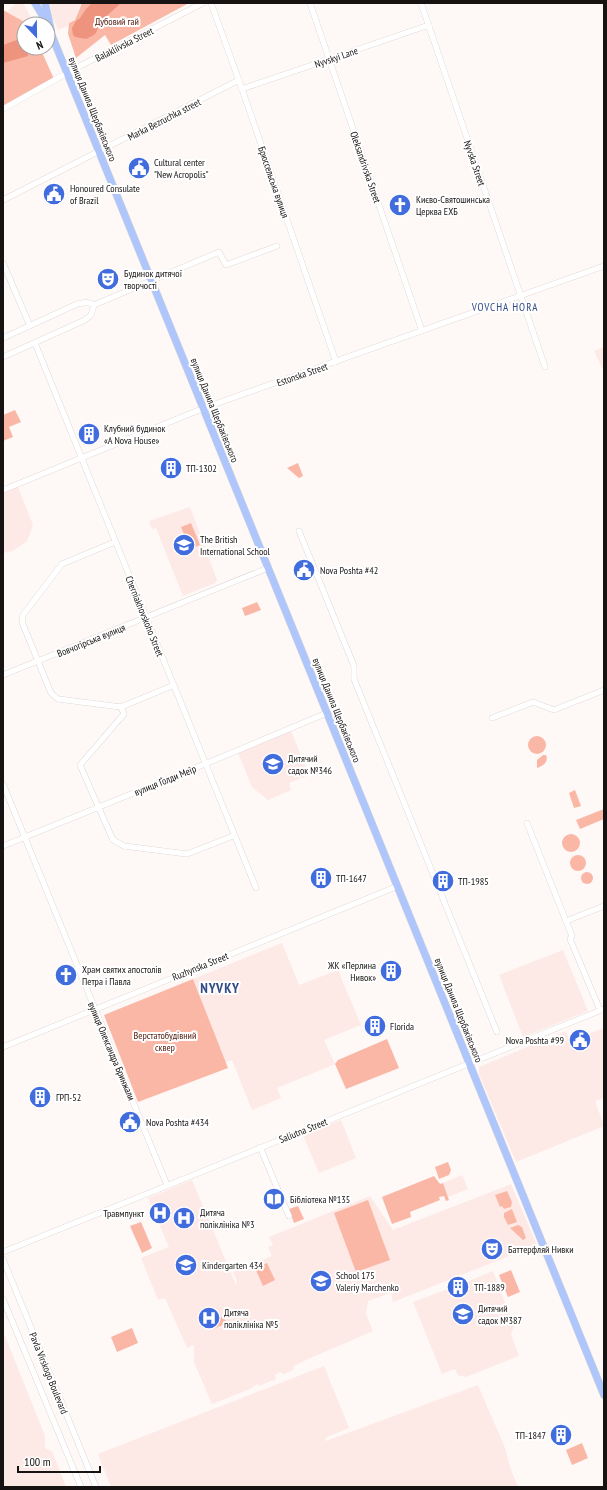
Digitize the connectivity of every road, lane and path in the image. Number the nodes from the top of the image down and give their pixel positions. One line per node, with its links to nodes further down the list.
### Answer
1 (35, 3): 7 (main road, вулиця Данила Щербаківського)
2 (45, 3): 8 (main road, вулиця Данила Щербаківського)
3 (203, 3): 12 (street, Balakliivska Street)
4 (211, 3): 13 (street, Брюссельська вулиця)
5 (310, 3): 11 (street, Oleksandrivska Street)
6 (421, 3): 9 (street, Nyvska Street)
7 (43, 16)
8 (47, 16)
9 (428, 25): 11 (street, Nyvskyi Lane); 22 (street, Nyvska Street)
10 (56, 44): 12 (main road, вулиця Данила Щербаківського)
11 (329, 60): 14 (street, Nyvskyi Lane); 25 (street, Oleksandrivska Street)
12 (68, 73): 15 (street, Balakliivska Street); 16 (main road, вулиця Данила Щербаківського)
13 (239, 80): 14 (street, Брюссельська вулиця); 16 (street, Marka Bezruchka street)
14 (242, 89): 29 (street, Брюссельська вулиця)
15 (3, 109)
16 (99, 152): 17 (street, Marka Bezruchka street); 21 (main road, вулиця Данила Щербаківського)
17 (3, 200)
18 (277, 246): 21 (street)
19 (3, 263): 24 (street)
20 (604, 266): 22 (street, Estonska Street)
21 (152, 281): 23 (street); 31 (main road, вулиця Данила Щербаківського)
22 (520, 296): 25 (street, Estonska Street); 30 (street, Nyvska Street)
23 (94, 305): 24 (street); 27 (street)
24 (30, 326): 26 (street)
25 (422, 331): 29 (street, Estonska Street)
26 (3, 338)
27 (35, 343): 28 (street); 32 (street, Cherniakhovskoho Street)
28 (3, 357)
29 (336, 362): 31 (street, Estonska Street)
30 (545, 367)
31 (204, 408): 32 (street, Estonska Street); 36 (main road, вулиця Данила Щербаківського)
32 (82, 458): 33 (street, Estonska Street); 35 (street, Cherniakhovskoho Street)
33 (3, 490)
34 (299, 532): 58 (street)
35 (115, 542): 37 (street, Cherniakhovskoho Street); 38 (street)
36 (268, 568): 37 (street, Вовчогірська вулиця); 43 (main road, вулиця Данила Щербаківського)
37 (146, 617): 38 (street, Вовчогірська вулиця); 40 (street, Cherniakhovskoho Street)
38 (38, 661): 39 (street, Вовчогірська вулиця); 42 (street)
39 (3, 675)
40 (174, 685): 42 (street); 45 (street, Cherniakhovskoho Street)
41 (604, 690): 44 (street)
42 (121, 707): 47 (street)
43 (327, 713): 45 (street, вулиця Ґолди Меїр); 52 (main road, вулиця Данила Щербаківського)
44 (492, 718)
45 (205, 764): 47 (street, вулиця Ґолди Меїр); 49 (street, Cherniakhovskoho Street)
46 (3, 784): 50 (street, вулиця Олександра Бринжали)
47 (99, 807): 49 (street); 50 (street, вулиця Ґолди Меїр)
48 (527, 823): 55 (street)
49 (233, 836): 53 (street, Cherniakhovskoho Street)
50 (25, 837): 51 (street, вулиця Ґолди Меїр); 56 (street, вулиця Олександра Бринжали)
51 (3, 846)
52 (398, 886): 56 (street, Ruzhynska Street); 60 (main road, вулиця Данила Щербаківського)
53 (256, 888)
54 (604, 906): 55 (street)
55 (566, 921): 57 (street)
56 (95, 1009): 59 (street, Ruzhynska Street); 62 (street, вулиця Олександра Бринжали)
57 (602, 1010): 60 (street, Saliutna Street)
58 (496, 1032)
59 (3, 1047)
60 (469, 1063): 61 (street, Saliutna Street); 67 (main road, вулиця Данила Щербаківського)
61 (260, 1147): 62 (street, Saliutna Street); 63 (street)
62 (166, 1185): 64 (street, Saliutna Street)
63 (289, 1216)
64 (3, 1252)
65 (3, 1259): 69 (street, Pavla Virskogo Boulevard)
66 (3, 1299): 68 (street, Pavla Virskogo Boulevard)
67 (604, 1395)
68 (81, 1487)
69 (96, 1487)

